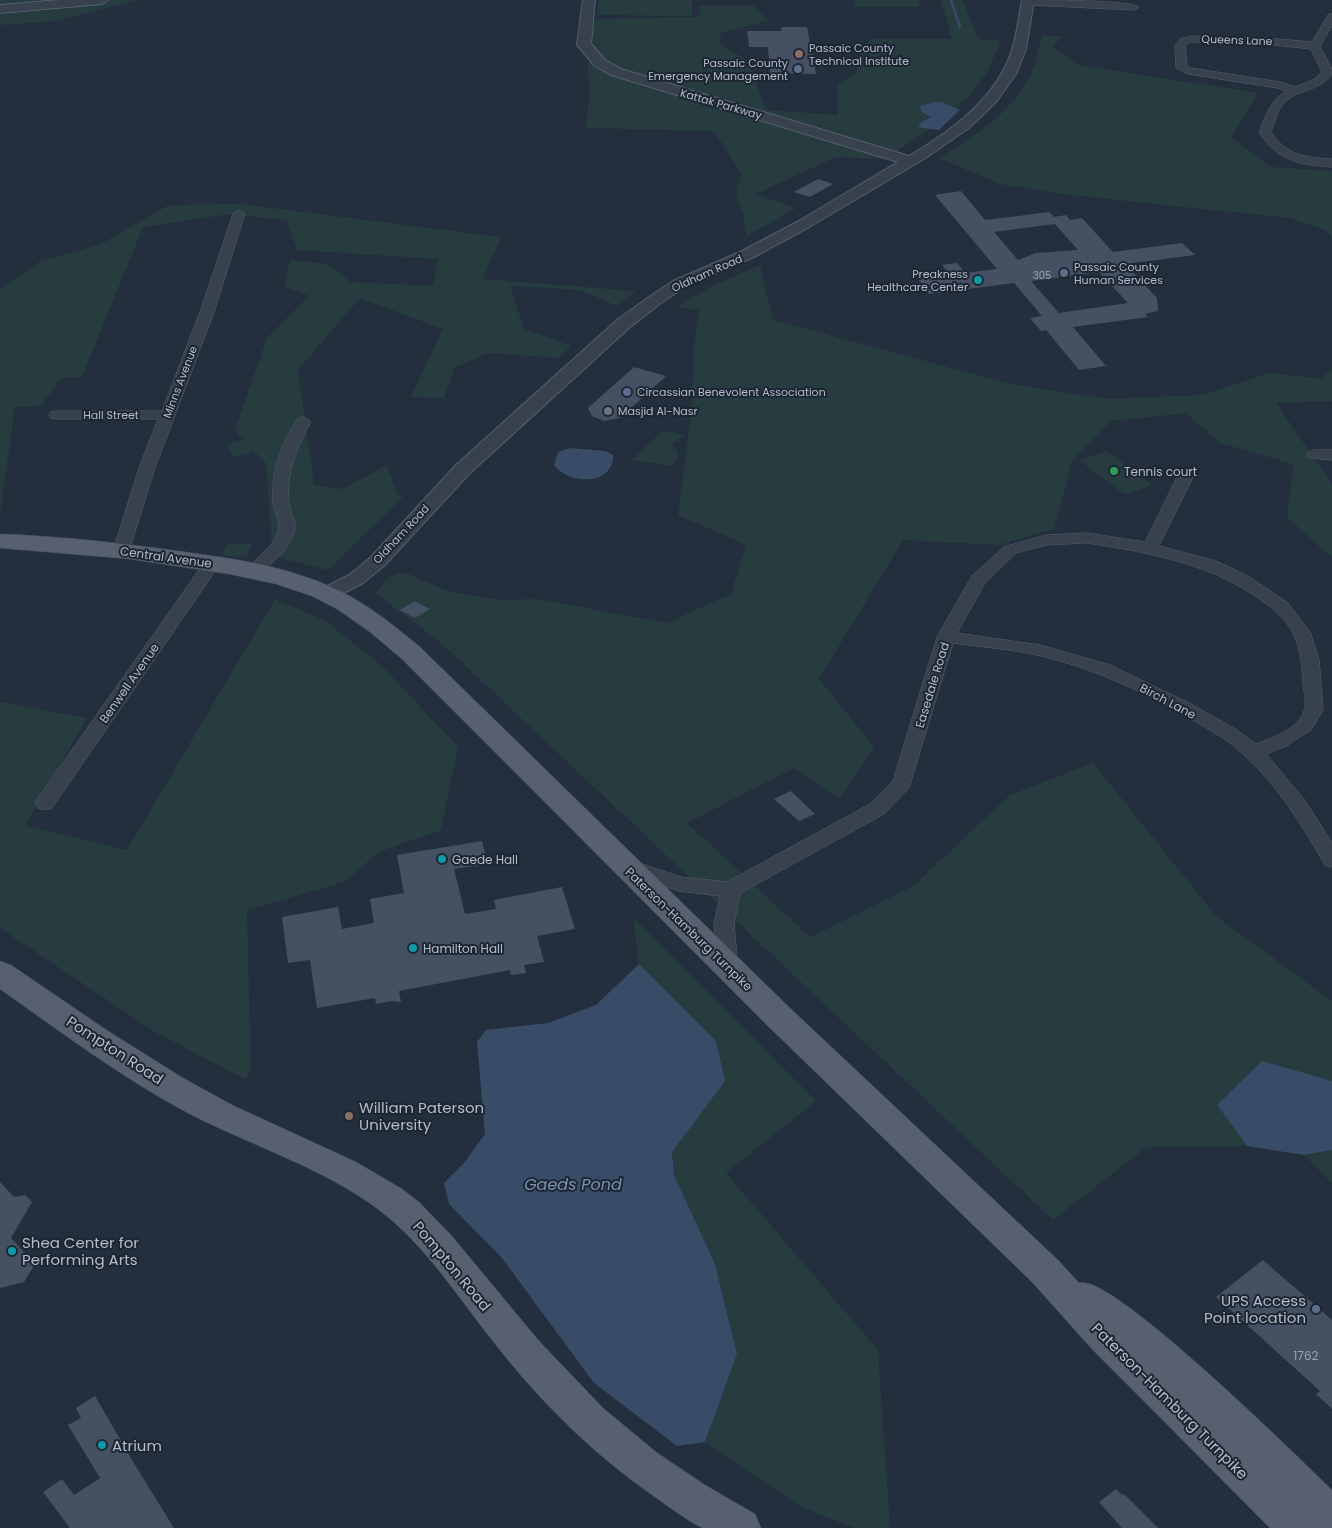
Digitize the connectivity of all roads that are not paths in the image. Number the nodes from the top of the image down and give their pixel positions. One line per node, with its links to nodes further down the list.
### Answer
1 (102, 0): 5 (street)
2 (589, 0): 9 (street, Kattak Parkway)
3 (1028, 1): 4 (street); 9 (street, Oldham Road)
4 (1134, 7)
5 (0, 9)
6 (1332, 17): 7 (street)
7 (1315, 46): 8 (street); 8 (street, Queens Lane)
8 (1297, 92): 10 (street)
9 (910, 161): 23 (street, Oldham Road)
10 (1332, 163)
11 (239, 214): 13 (street, Minns Avenue)
12 (56, 415): 13 (street, Hall Street)
13 (167, 415): 20 (street, Minns Avenue)
14 (303, 422): 22 (street)
15 (1314, 455): 16 (street)
16 (1332, 455)
17 (1186, 475): 19 (street)
18 (0, 541): 20 (main road, Central Avenue)
19 (1150, 548): 24 (street, Easedale Road); 25 (street, Easedale Road)
20 (121, 551): 21 (main road, Central Avenue)
21 (212, 564): 22 (main road, Central Avenue); 26 (street, Benwell Avenue)
22 (254, 571): 23 (main road, Central Avenue)
23 (327, 594): 28 (main road, Paterson-Hamburg Turnpike)
24 (946, 637): 25 (street, Birch Lane); 29 (street, Easedale Road)
25 (1253, 752): 27 (street, Birch Lane)
26 (46, 803)
27 (1332, 860)
28 (624, 865): 29 (street); 30 (main road, Paterson-Hamburg Turnpike)
29 (732, 889): 30 (street)
30 (728, 968): 32 (main road, Paterson-Hamburg Turnpike)
31 (0, 972): 34 (main road, Pompton Road)
32 (1045, 1271): 33 (main road, Paterson-Hamburg Turnpike); 35 (main road, Paterson-Hamburg Turnpike)
33 (1332, 1517)
34 (741, 1528)
35 (1298, 1528)

